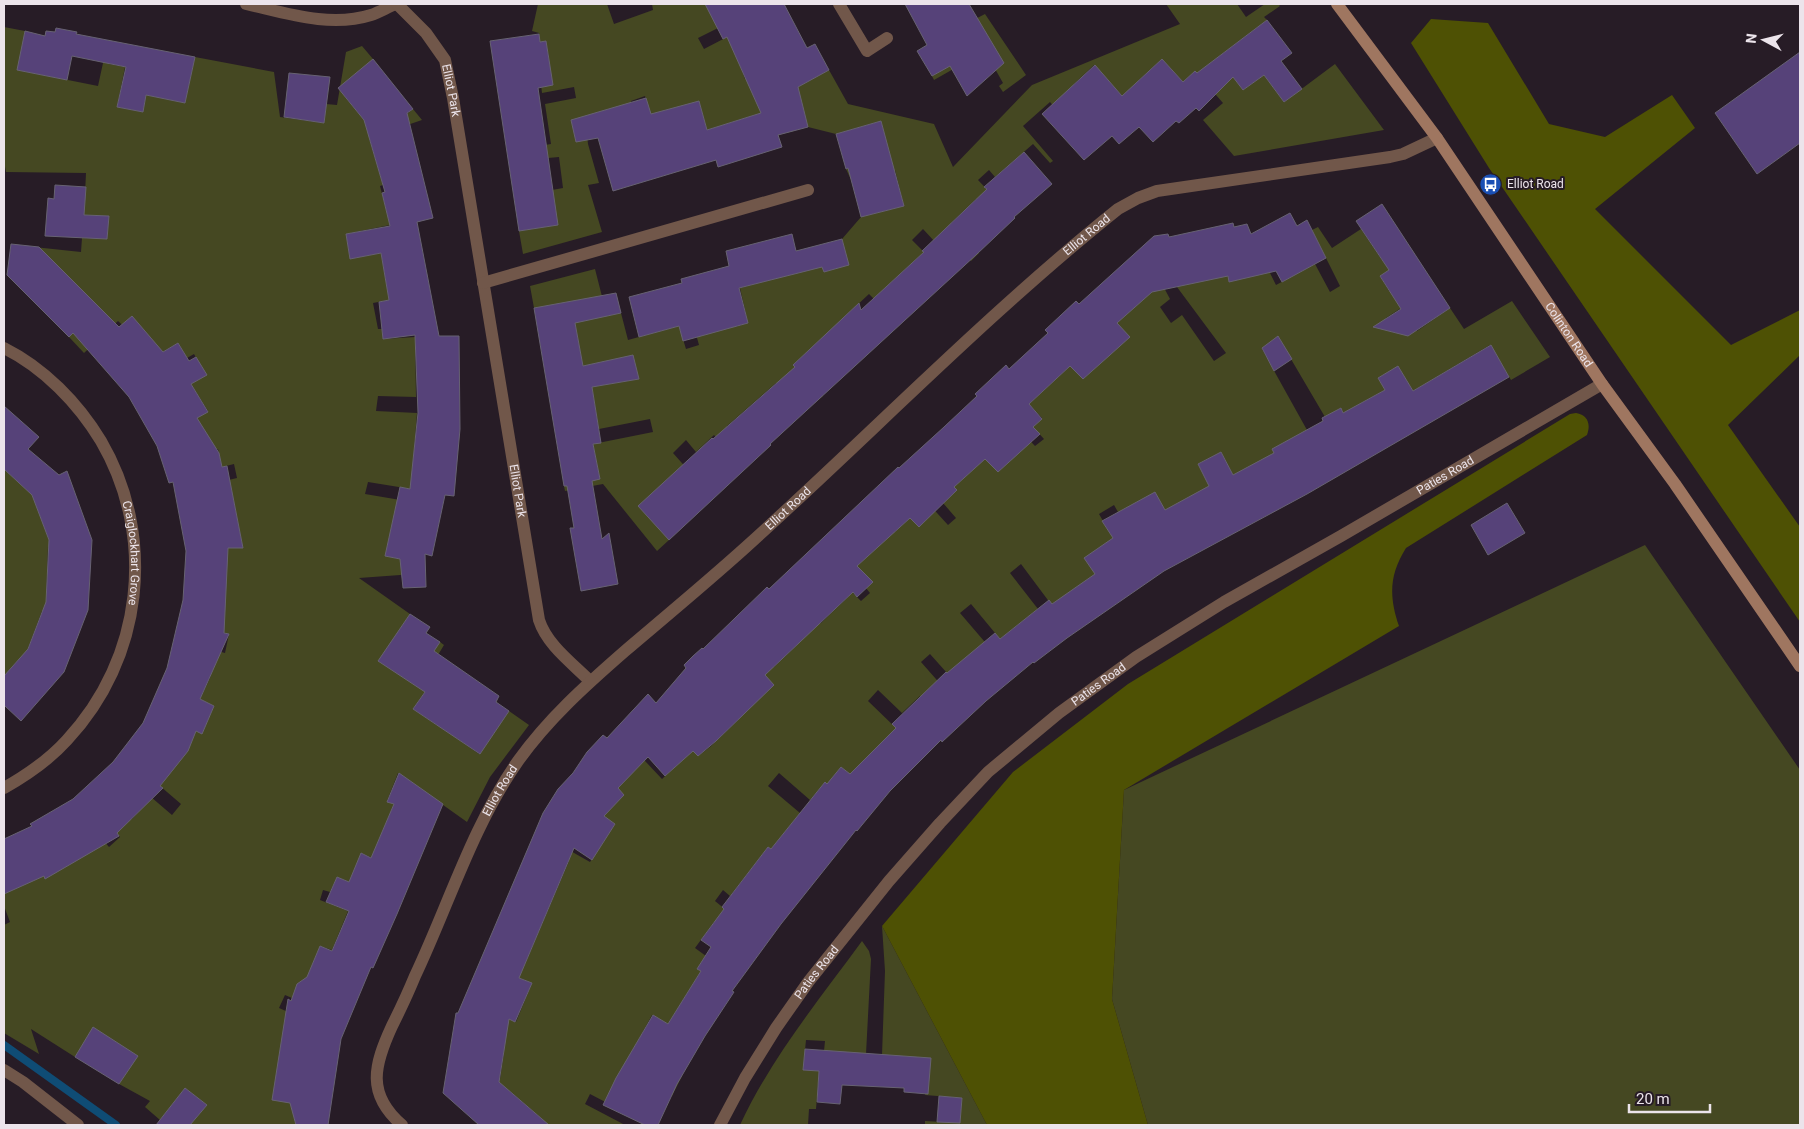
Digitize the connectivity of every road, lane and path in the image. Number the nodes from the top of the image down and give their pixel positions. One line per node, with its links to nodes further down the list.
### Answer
1 (246, 4): 2 (street)
2 (396, 4): 8 (street, Elliot Park)
3 (839, 4): 5 (street)
4 (1337, 4): 6 (street, Colinton Road)
5 (887, 38)
6 (1437, 138): 10 (street, Colinton Road); 12 (street, Elliot Road)
7 (808, 190): 8 (street)
8 (483, 283): 12 (street, Elliot Park)
9 (4, 348): 13 (street, Craiglockhart Grove)
10 (1602, 384): 11 (street, Colinton Road); 17 (street, Paties Road)
11 (1800, 666)
12 (590, 681): 16 (street, Elliot Road)
13 (4, 788)
14 (4, 1070): 15 (street)
15 (78, 1125)
16 (402, 1125)
17 (720, 1125)

